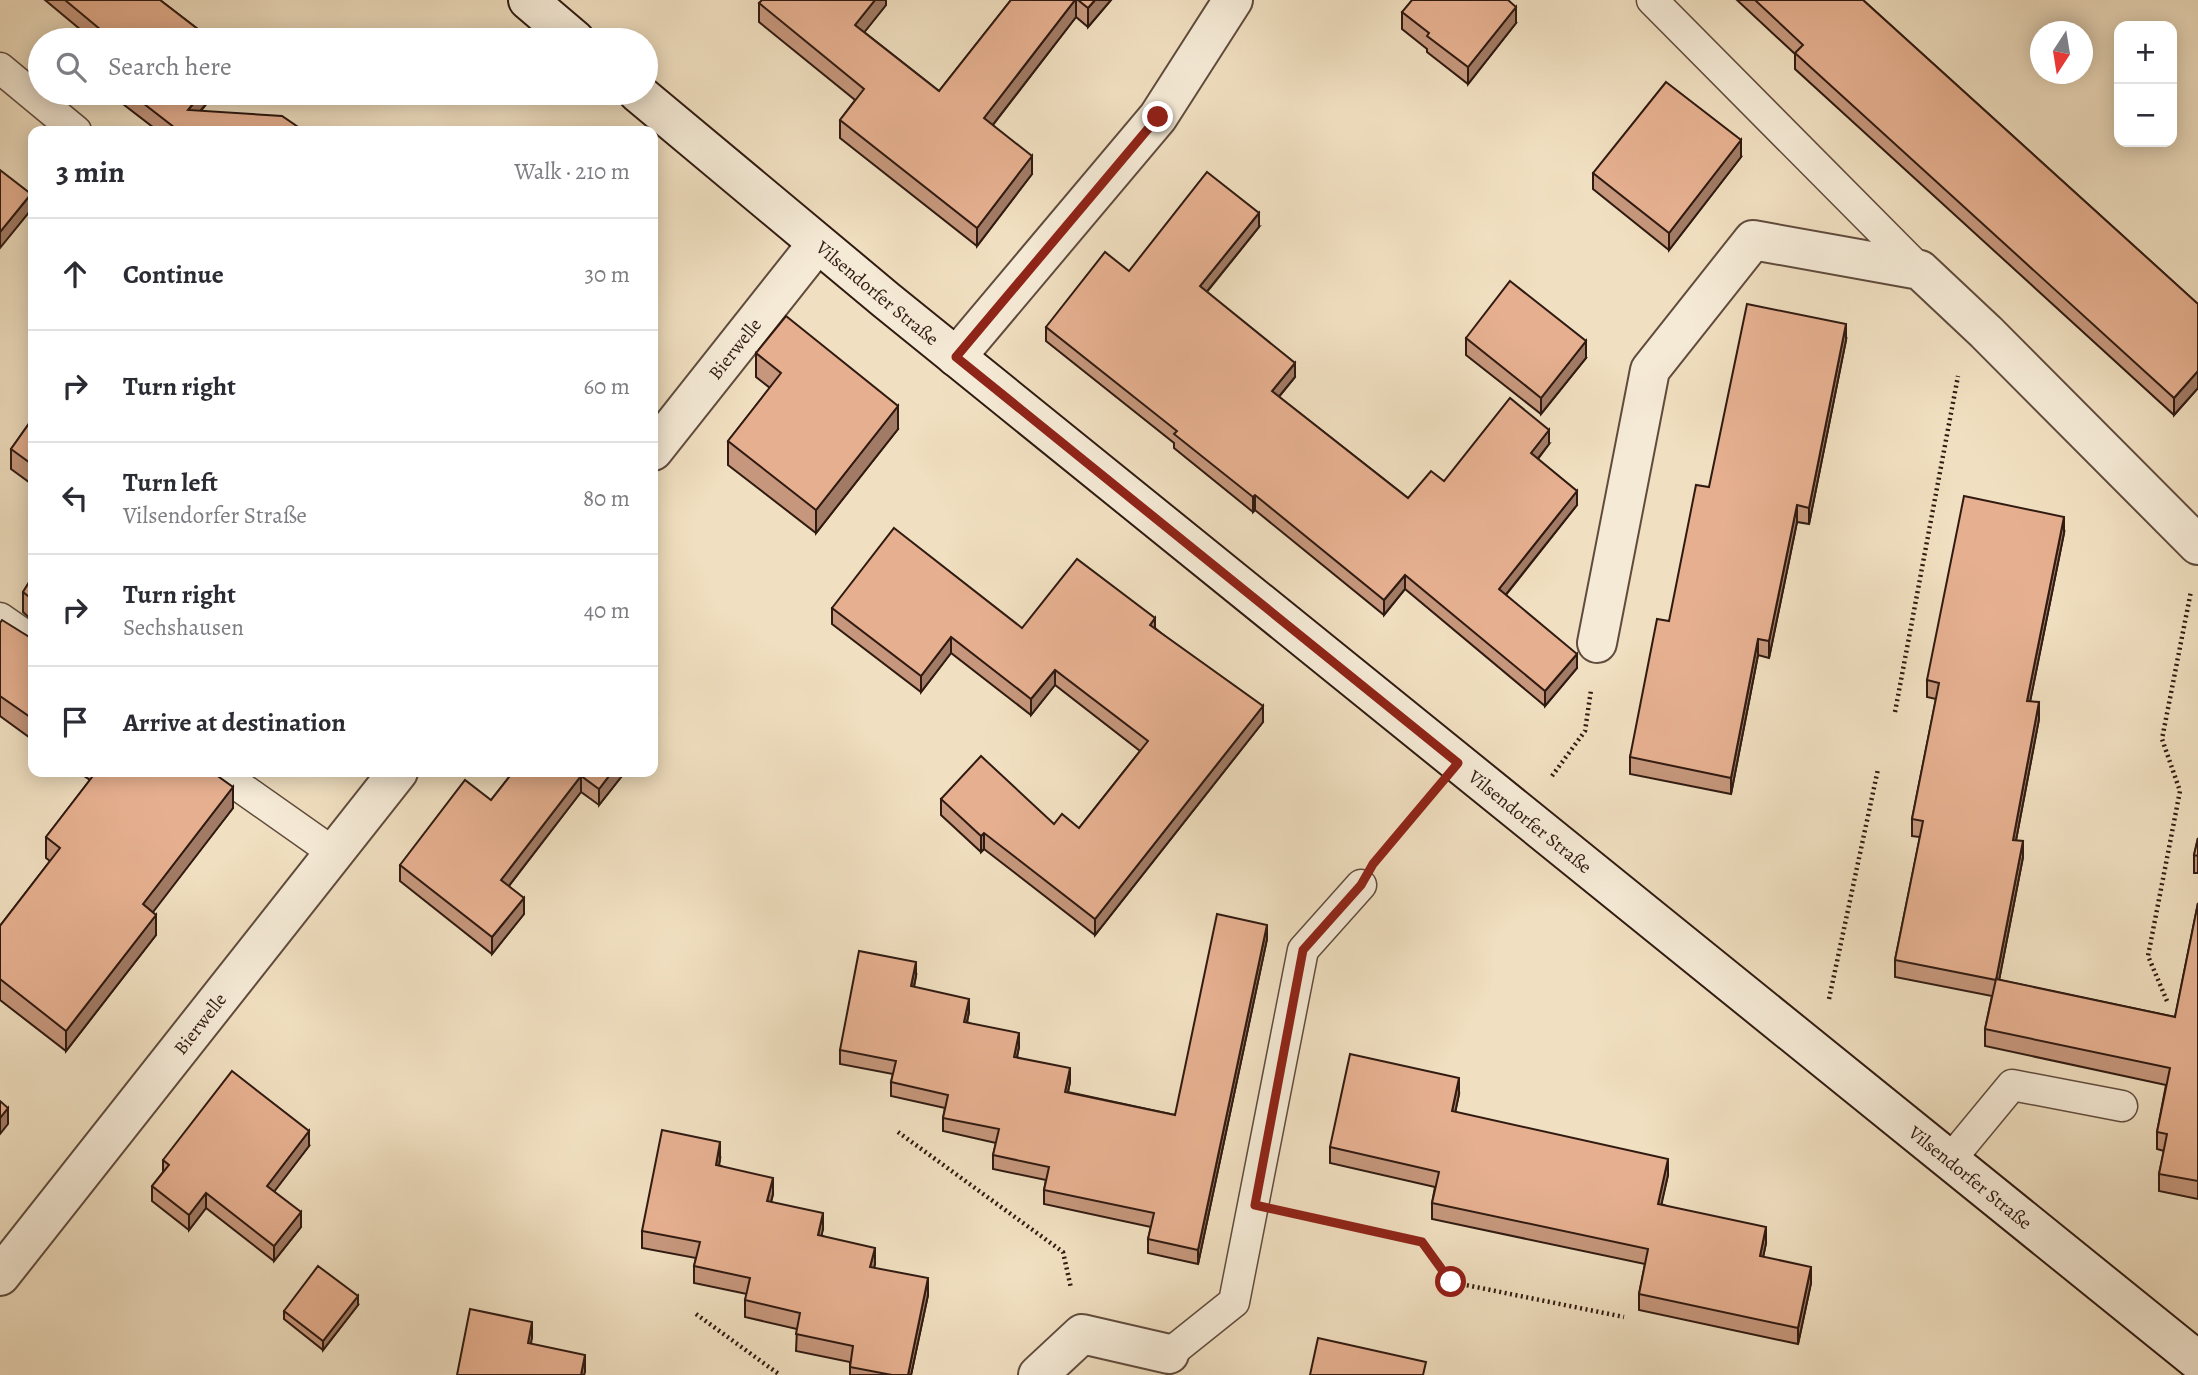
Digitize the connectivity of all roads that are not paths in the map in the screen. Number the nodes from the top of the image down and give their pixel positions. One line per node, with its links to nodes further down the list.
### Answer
1 (528, 0): 4 (street)
2 (1233, 0): 12 (street)
3 (1652, 0): 11 (lane)
4 (561, 28)
5 (0, 68): 6 (lane)
6 (28, 91)
7 (45, 105): 9 (lane)
8 (652, 105): 10 (street, Vilsendorfer Straße)
9 (70, 126)
10 (817, 244): 12 (street, Vilsendorfer Straße); 13 (street, Bierwelle)
11 (1920, 270): 14 (street); 17 (street)
12 (956, 357): 23 (street, Vilsendorfer Straße)
13 (658, 445)
14 (2196, 561)
15 (0, 618): 16 (lane)
16 (28, 638)
17 (1597, 643)
18 (226, 777): 20 (lane)
19 (394, 777): 20 (street, Bierwelle)
20 (334, 853): 24 (street, Bierwelle)
21 (1361, 885): 25 (lane)
22 (2122, 1106): 23 (lane)
23 (1950, 1160): 26 (street, Vilsendorfer Straße)
24 (0, 1276)
25 (1169, 1354): 27 (street)
26 (2198, 1360)
27 (1038, 1375)

